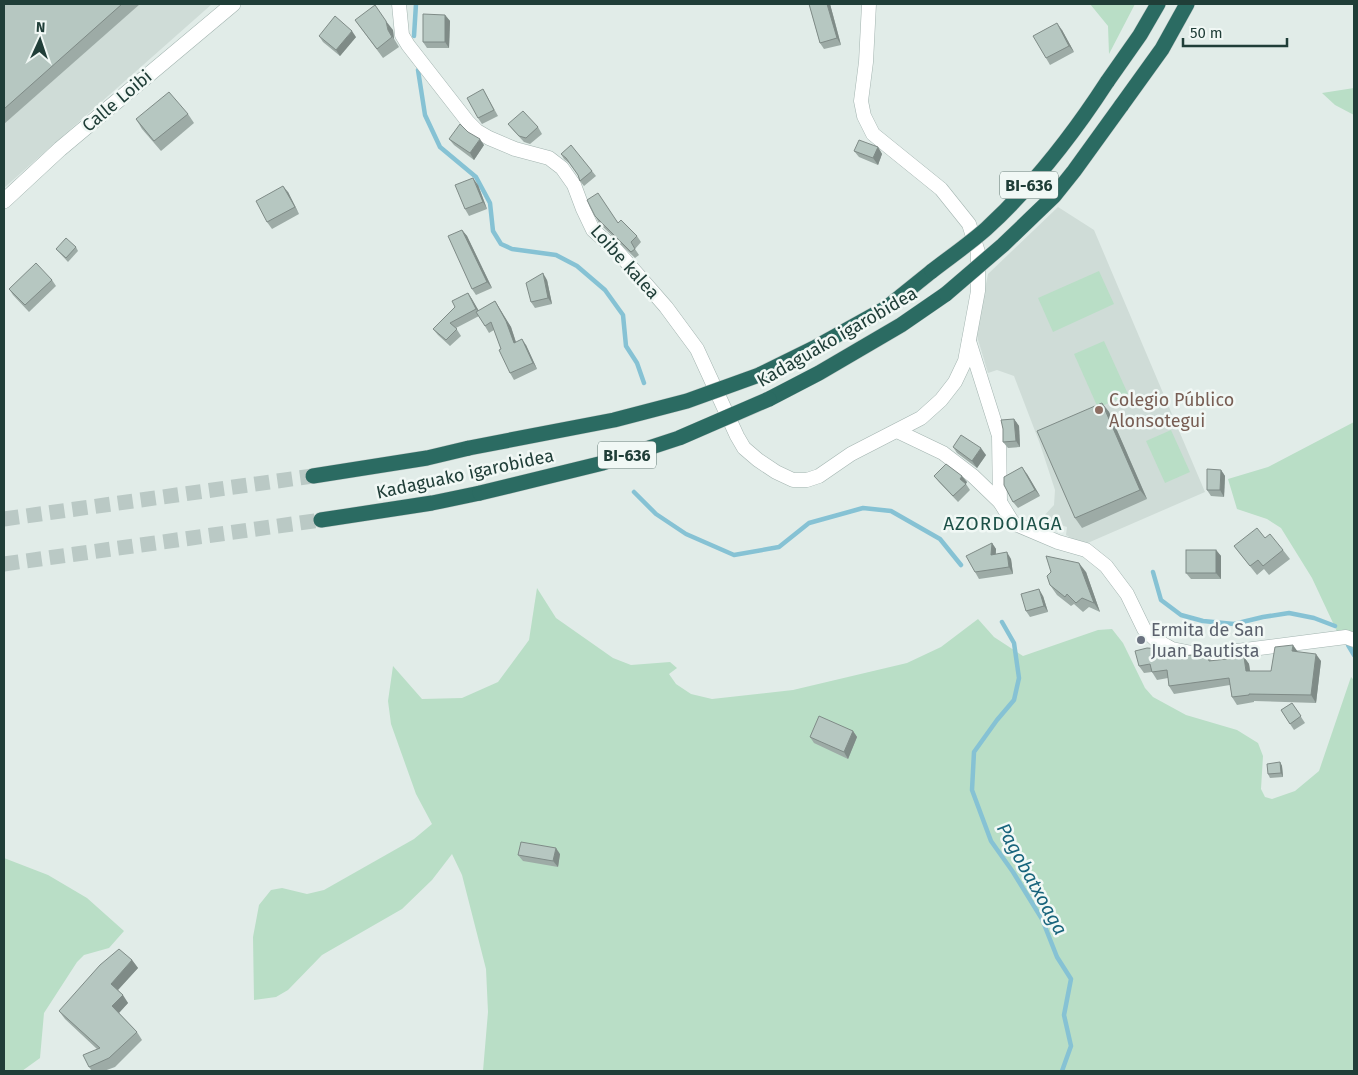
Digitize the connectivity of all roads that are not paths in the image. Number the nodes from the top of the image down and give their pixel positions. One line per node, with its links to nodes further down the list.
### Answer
1 (233, 4): 6 (street, Calle Loibi)
2 (398, 4): 8 (street, Loibe kalea)
3 (869, 4): 7 (street, Loibe kalea)
4 (1158, 4): 9 (highway, Kadaguako igarobidea / BI-636, bridge)
5 (1187, 4): 11 (highway, Kadaguako igarobidea / BI-636, bridge)
6 (4, 201)
7 (968, 338): 8 (street, Loibe kalea); 10 (street)
8 (897, 431): 10 (street)
9 (313, 476)
10 (1000, 502): 12 (street)
11 (321, 520)
12 (1354, 640)

